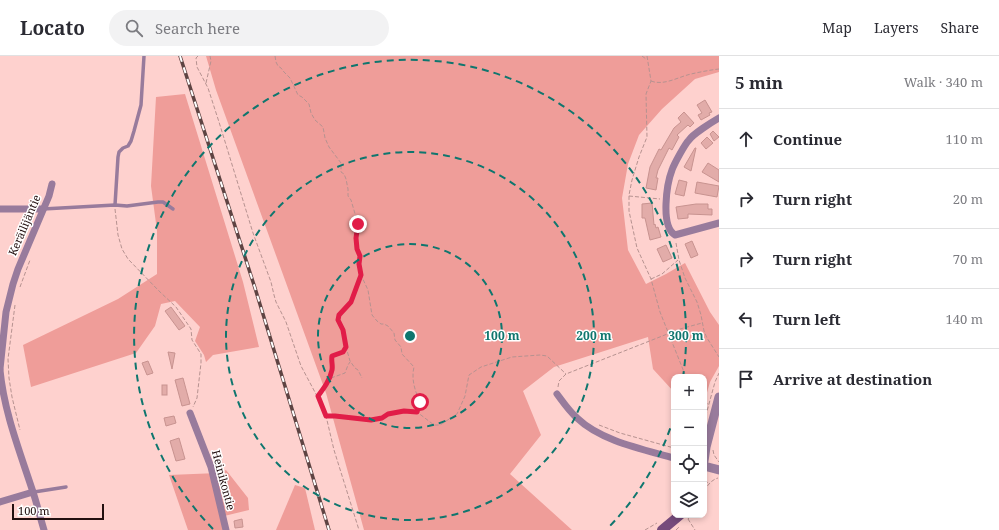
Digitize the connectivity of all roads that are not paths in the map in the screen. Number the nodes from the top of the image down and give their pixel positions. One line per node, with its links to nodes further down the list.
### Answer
1 (144, 56): 4 (lane)
2 (719, 118): 8 (street)
3 (52, 184): 6 (street, Keräilijäntie)
4 (115, 205): 6 (lane); 7 (lane)
5 (0, 209): 6 (street)
6 (42, 209): 9 (street, Keräilijäntie)
7 (173, 209)
8 (719, 223)
9 (0, 359): 10 (street, Keräilijäntie)
10 (0, 369): 19 (street, Keräilijäntie)
11 (557, 394): 15 (street)
12 (719, 397): 14 (street)
13 (190, 413): 23 (street, Heinikontie)
14 (706, 446)
15 (671, 457)
16 (707, 467): 17 (street)
17 (719, 470)
18 (66, 487): 19 (lane)
19 (33, 492): 20 (street); 22 (street, Keräilijäntie)
20 (0, 502)
21 (682, 518): 24 (main road)
22 (44, 530)
23 (226, 530)
24 (662, 530)

